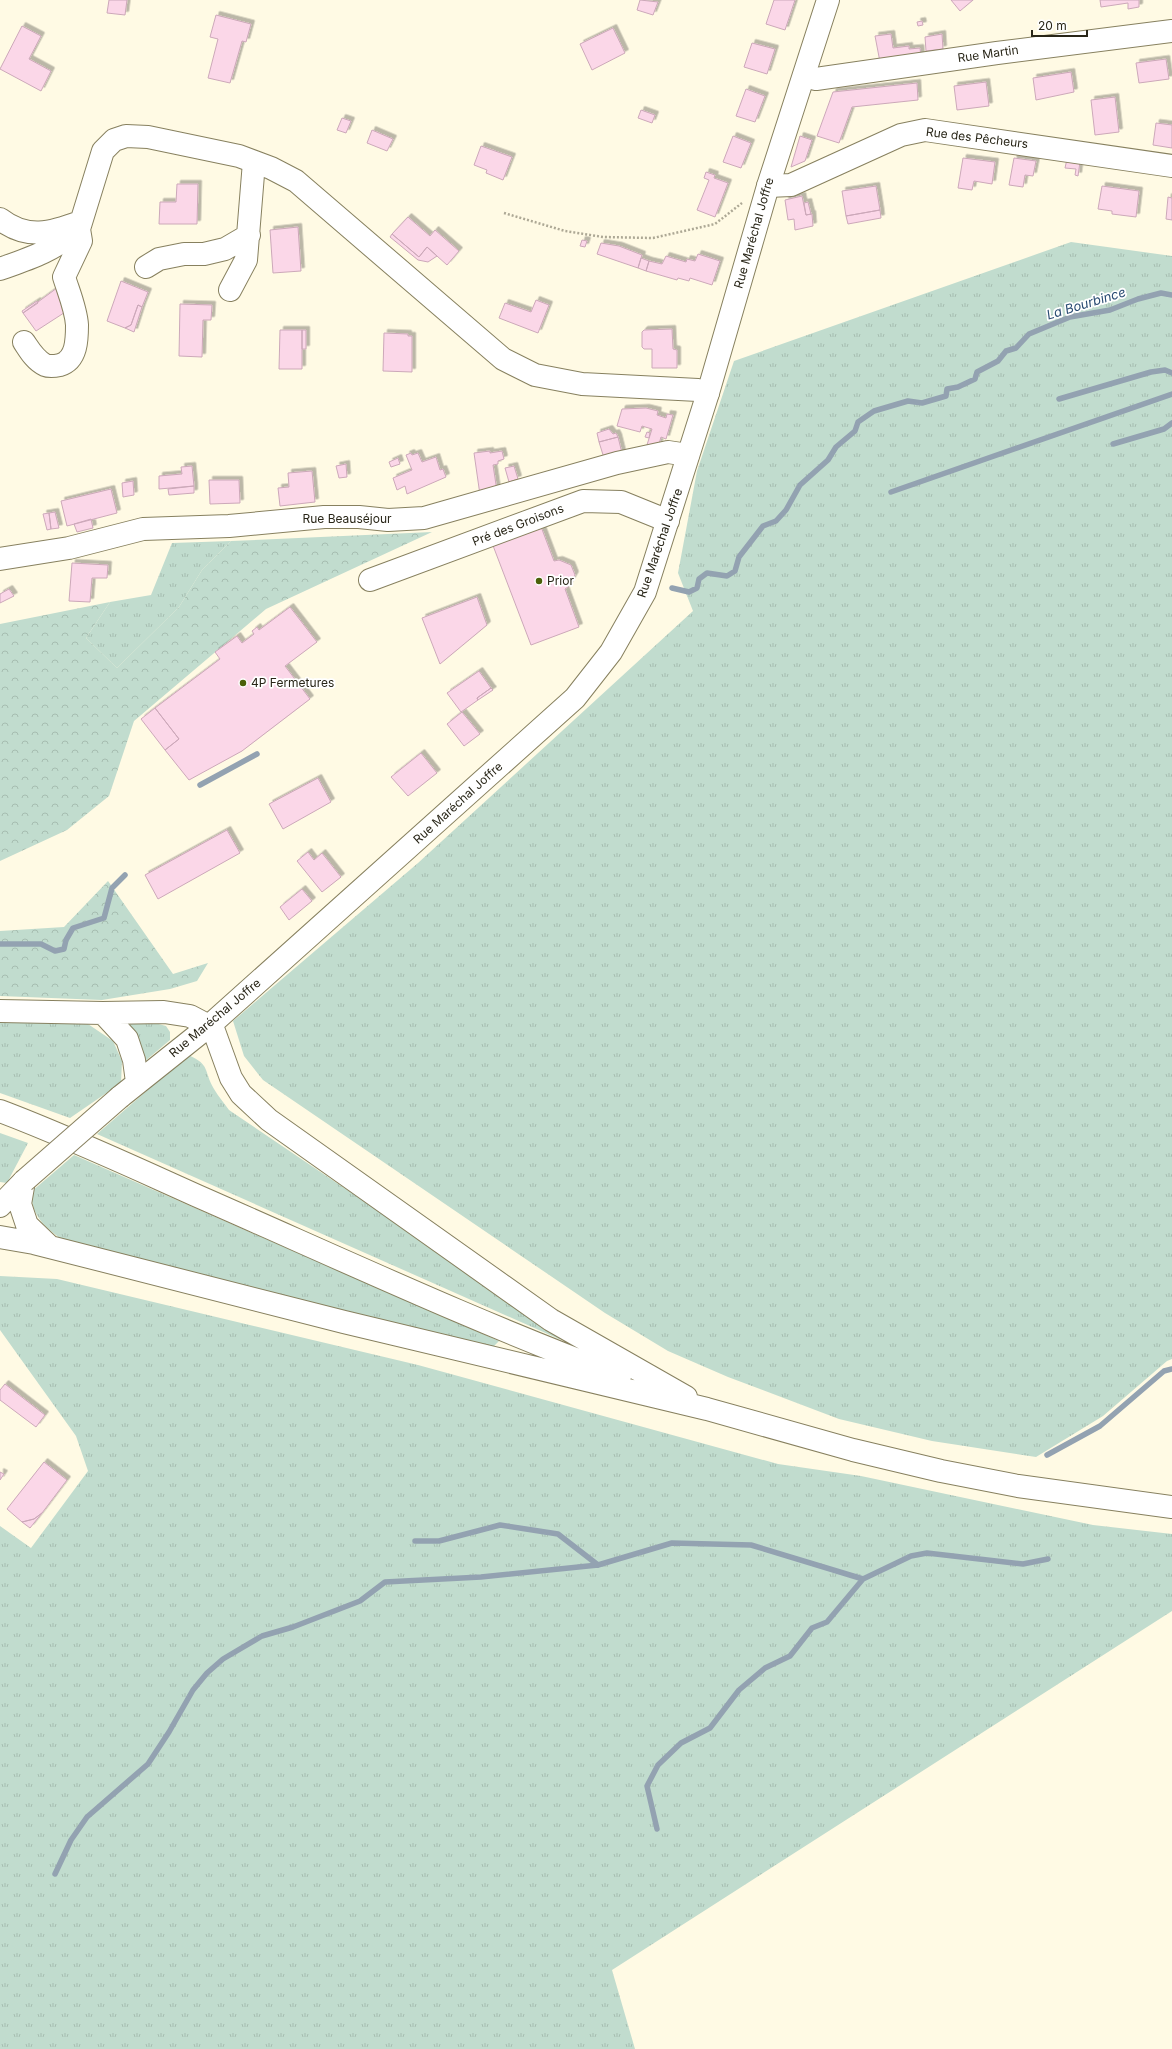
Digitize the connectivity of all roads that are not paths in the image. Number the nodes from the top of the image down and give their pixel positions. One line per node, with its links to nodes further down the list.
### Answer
1 (828, 0): 3 (main road, Rue Maréchal Joffre)
2 (1172, 31): 3 (main road, Rue Martin)
3 (804, 76): 6 (main road, Rue Maréchal Joffre)
4 (254, 162): 8 (main road); 9 (main road); 14 (main road)
5 (1172, 166): 6 (main road, Rue des Pêcheurs)
6 (766, 193): 14 (main road, Rue Maréchal Joffre)
7 (0, 219): 8 (main road)
8 (80, 225): 11 (main road); 13 (main road)
9 (249, 235): 10 (main road); 12 (main road)
10 (146, 267)
11 (0, 269)
12 (230, 290)
13 (24, 342)
14 (708, 393): 15 (main road, Rue Maréchal Joffre)
15 (688, 455): 16 (main road, Rue Maréchal Joffre); 17 (main road, Rue Beauséjour)
16 (668, 521): 18 (main road, Pré des Groisons); 21 (main road, Rue Maréchal Joffre)
17 (0, 559)
18 (370, 580)
19 (0, 1011): 20 (main road)
20 (103, 1014): 21 (main road); 22 (main road)
21 (209, 1026): 22 (main road, Rue Maréchal Joffre); 28 (main road)
22 (138, 1082): 24 (main road, Rue Maréchal Joffre, bridge)
23 (0, 1112): 28 (main road)
24 (24, 1181): 25 (main road, Rue Maréchal Joffre); 27 (main road)
25 (0, 1206)
26 (0, 1237): 27 (main road)
27 (51, 1248): 28 (main road)
28 (707, 1409): 29 (main road)
29 (1172, 1507)

